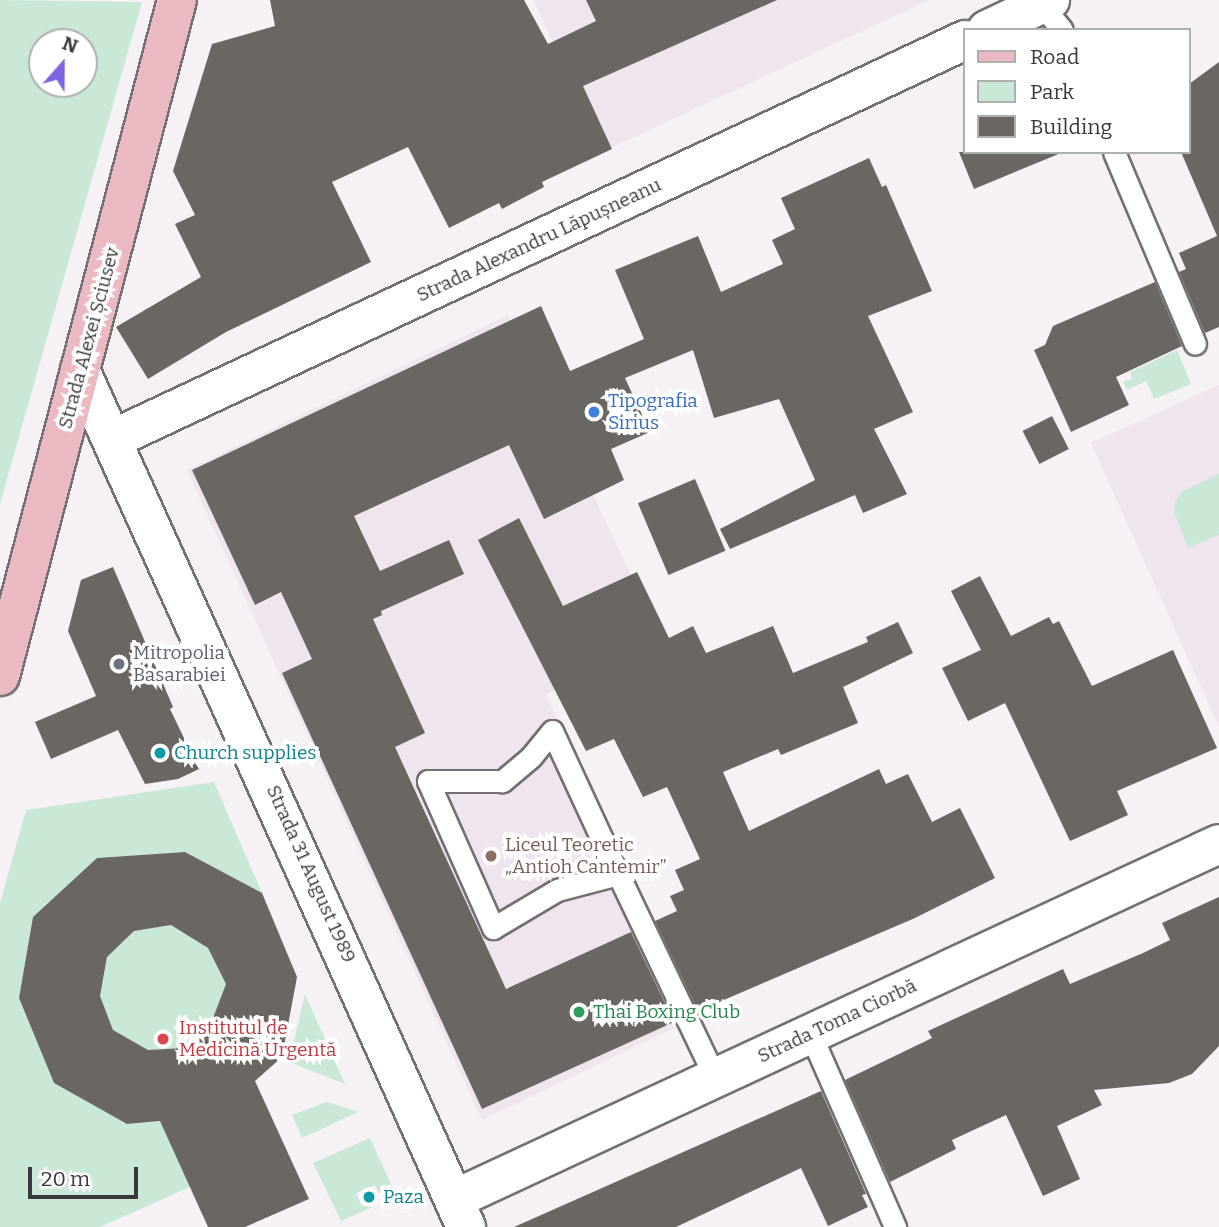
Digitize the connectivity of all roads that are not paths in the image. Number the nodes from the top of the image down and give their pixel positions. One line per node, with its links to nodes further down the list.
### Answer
1 (177, 0): 7 (main road, Strada Alexei Șciusev)
2 (1051, 11): 3 (street)
3 (994, 28)
4 (964, 40): 8 (street, Strada Alexandru Lăpușneanu)
5 (1115, 154): 6 (lane)
6 (1195, 344)
7 (80, 370): 8 (street, Strada 31 August 1989); 9 (main road, Strada Alexei Șciusev)
8 (113, 439): 14 (street, Strada 31 August 1989)
9 (0, 676)
10 (1219, 844): 12 (street, Strada Toma Ciorbă)
11 (618, 874): 11 (lane); 13 (lane)
12 (810, 1033): 13 (street, Strada Toma Ciorbă); 15 (lane)
13 (715, 1077): 14 (street, Strada Toma Ciorbă)
14 (460, 1213)
15 (895, 1227)

